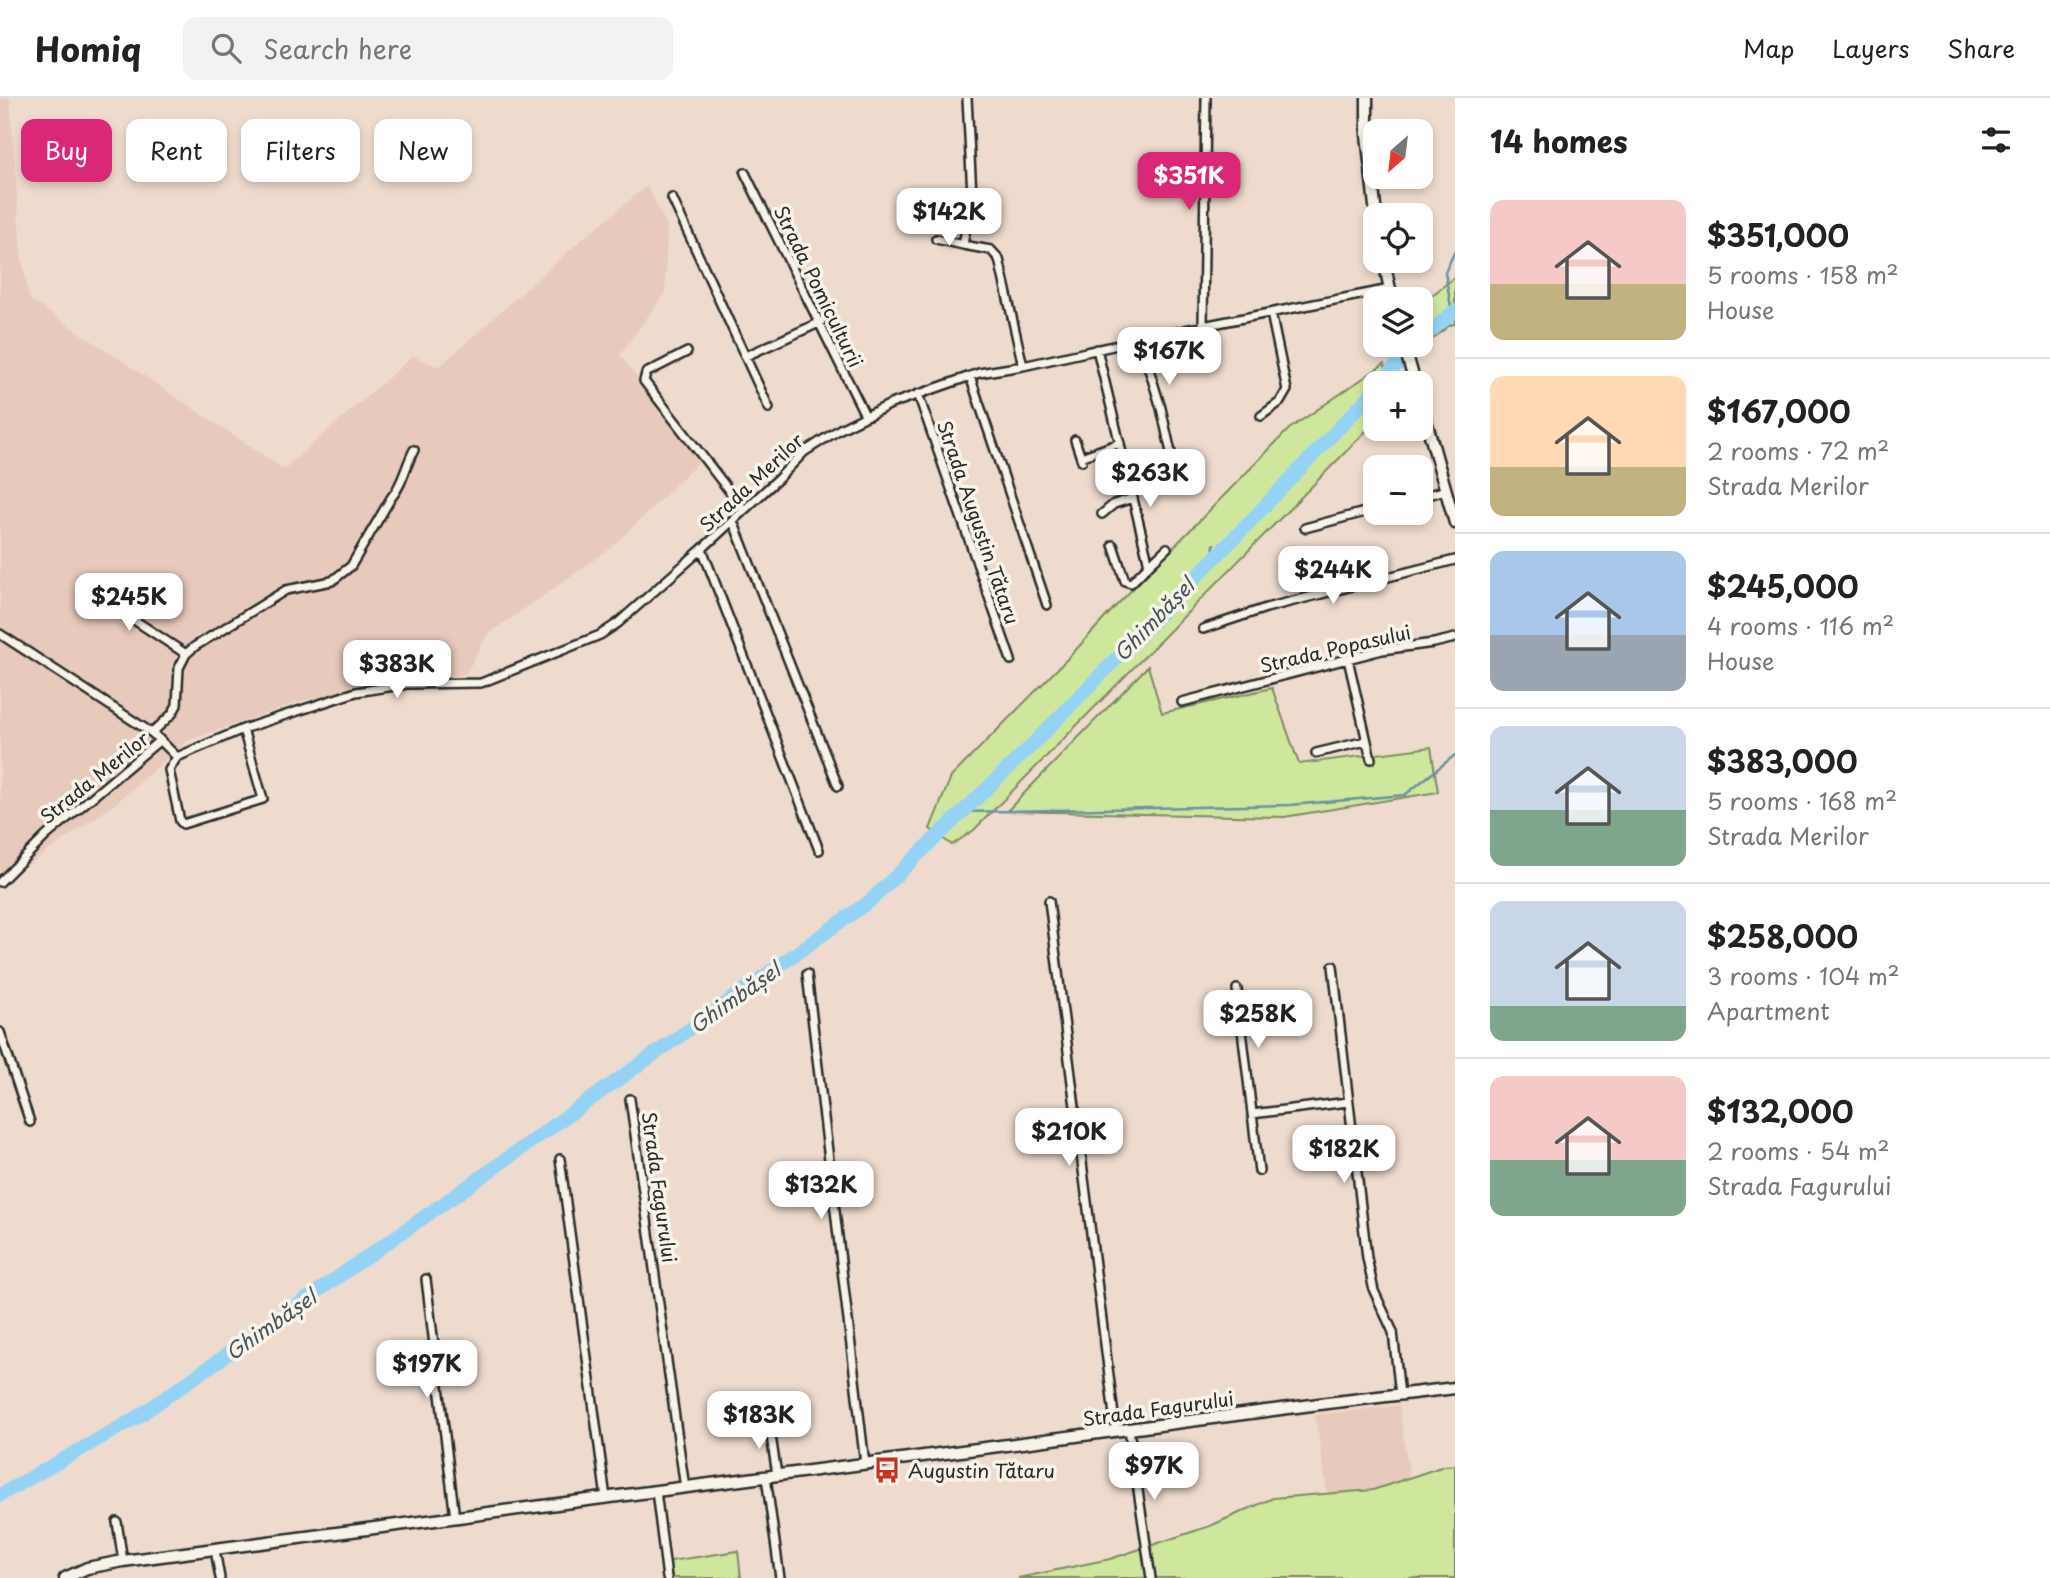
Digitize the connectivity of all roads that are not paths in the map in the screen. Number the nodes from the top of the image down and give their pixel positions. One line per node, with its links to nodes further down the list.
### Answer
1 (967, 98): 8 (street)
2 (1206, 98): 12 (street)
3 (1367, 98): 6 (street)
4 (745, 173): 11 (street, Strada Pomiculturii)
5 (672, 198): 16 (street)
6 (1375, 203)
7 (936, 239): 8 (street)
8 (963, 245): 17 (street)
9 (1363, 298): 10 (street, Strada Merilor)
10 (1271, 313): 12 (street, Strada Merilor); 22 (street)
11 (821, 322): 16 (street); 21 (street, Strada Pomiculturii)
12 (1203, 326): 13 (street, Strada Merilor)
13 (1140, 340): 14 (street, Strada Merilor); 27 (street)
14 (1097, 349): 17 (street, Strada Merilor); 25 (street)
15 (687, 352): 31 (street)
16 (746, 356): 20 (street)
17 (1023, 366): 18 (street, Strada Merilor)
18 (970, 376): 19 (street, Strada Merilor); 43 (street)
19 (918, 394): 21 (street, Strada Merilor); 49 (street, Strada Augustin Tătaru)
20 (769, 408)
21 (865, 415): 31 (street, Strada Merilor)
22 (1261, 416)
23 (1075, 440): 25 (street)
24 (1432, 441): 28 (street)
25 (1120, 443): 30 (street)
26 (414, 450): 47 (street)
27 (1172, 457)
28 (1446, 490): 29 (street); 35 (street)
29 (1433, 494)
30 (1133, 498): 33 (street); 41 (street)
31 (744, 510): 34 (street, Strada Merilor)
32 (1363, 512): 36 (street)
33 (1102, 514)
34 (733, 521): 39 (street, Strada Merilor); 58 (street)
35 (1455, 523)
36 (1305, 528)
37 (1112, 545): 41 (street)
38 (1167, 548): 41 (street)
39 (702, 549): 51 (street, Strada Merilor); 59 (street)
40 (1455, 560): 44 (street)
41 (1149, 565)
42 (87, 589): 47 (street)
43 (1047, 605)
44 (1203, 629)
45 (0, 634): 52 (street)
46 (1455, 638): 48 (street, Strada Popasului)
47 (186, 654): 52 (street)
48 (1348, 659): 50 (street, Strada Popasului); 54 (street)
49 (1011, 660)
50 (1182, 702)
51 (243, 729): 56 (street, Strada Merilor); 56 (street, Strada Merilor)
52 (152, 733): 53 (street)
53 (160, 740): 56 (street, Strada Merilor); 60 (street, Strada Merilor)
54 (1366, 741): 55 (street); 57 (street)
55 (1316, 753)
56 (177, 757)
57 (1371, 759)
58 (838, 786)
59 (819, 850)
60 (0, 882)
61 (1049, 901): 77 (street)
62 (1333, 967): 67 (street)
63 (807, 974): 78 (street)
64 (1237, 989): 68 (street)
65 (0, 1032): 69 (street)
66 (631, 1099): 80 (street, Strada Fagurului)
67 (1349, 1102): 68 (street); 74 (street)
68 (1252, 1114): 71 (street)
69 (30, 1122)
70 (560, 1158): 82 (street)
71 (1259, 1171)
72 (426, 1279): 83 (street)
73 (1455, 1388): 74 (street, Strada Fagurului)
74 (1400, 1395): 76 (street, Strada Fagurului)
75 (769, 1423): 79 (street)
76 (1129, 1429): 77 (street, Strada Fagurului); 91 (street)
77 (1116, 1431): 78 (street, Strada Fagurului)
78 (865, 1464): 79 (street, Strada Fagurului)
79 (771, 1476): 80 (street, Strada Fagurului); 90 (street)
80 (685, 1488): 81 (street, Strada Fagurului)
81 (656, 1492): 82 (street, Strada Fagurului); 89 (street)
82 (606, 1498): 83 (street, Strada Fagurului)
83 (455, 1518): 85 (street, Strada Fagurului)
84 (117, 1522): 86 (street)
85 (215, 1550): 86 (street, Strada Fagurului); 88 (street)
86 (123, 1561): 87 (street, Strada Fagurului)
87 (65, 1578)
88 (220, 1578)
89 (667, 1578)
90 (780, 1578)
91 (1151, 1578)

